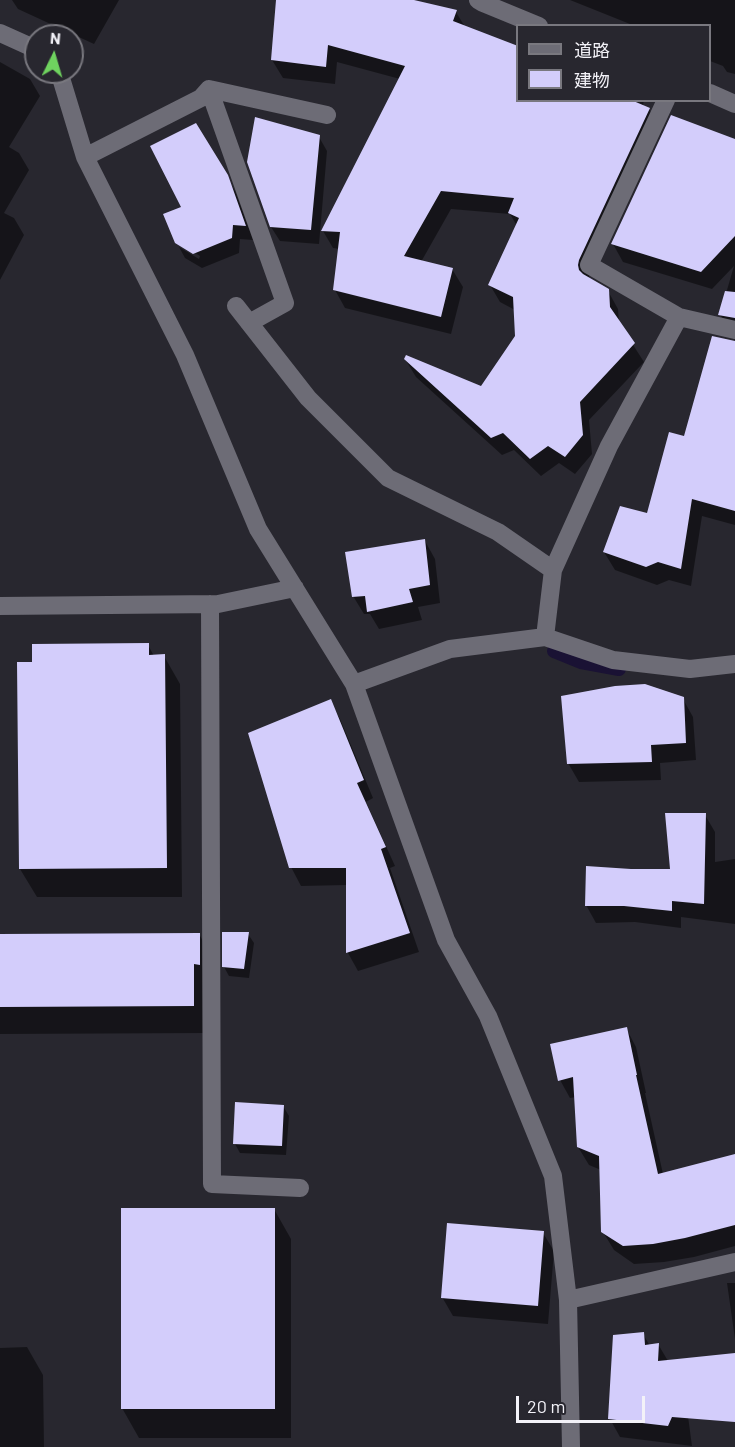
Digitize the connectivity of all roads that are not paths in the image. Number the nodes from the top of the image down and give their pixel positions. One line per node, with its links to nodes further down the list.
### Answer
1 (478, 0): 2 (street)
2 (534, 24)
3 (0, 33): 4 (street)
4 (24, 44)
5 (63, 84): 11 (street)
6 (209, 89): 10 (street); 11 (street); 14 (street)
7 (711, 93): 9 (street)
8 (665, 102): 13 (street)
9 (735, 104)
10 (327, 115)
11 (85, 157): 17 (street)
12 (236, 306): 14 (street)
13 (679, 317): 15 (street); 16 (street)
14 (249, 323): 16 (street)
15 (735, 330)
16 (554, 570): 20 (street)
17 (295, 588): 18 (street); 22 (street)
18 (210, 604): 19 (street); 23 (street)
19 (0, 606)
20 (545, 637): 21 (street); 22 (street)
21 (735, 664)
22 (354, 684): 25 (street)
23 (300, 1188)
24 (735, 1262): 25 (street)
25 (568, 1300): 26 (street)
26 (571, 1447)

